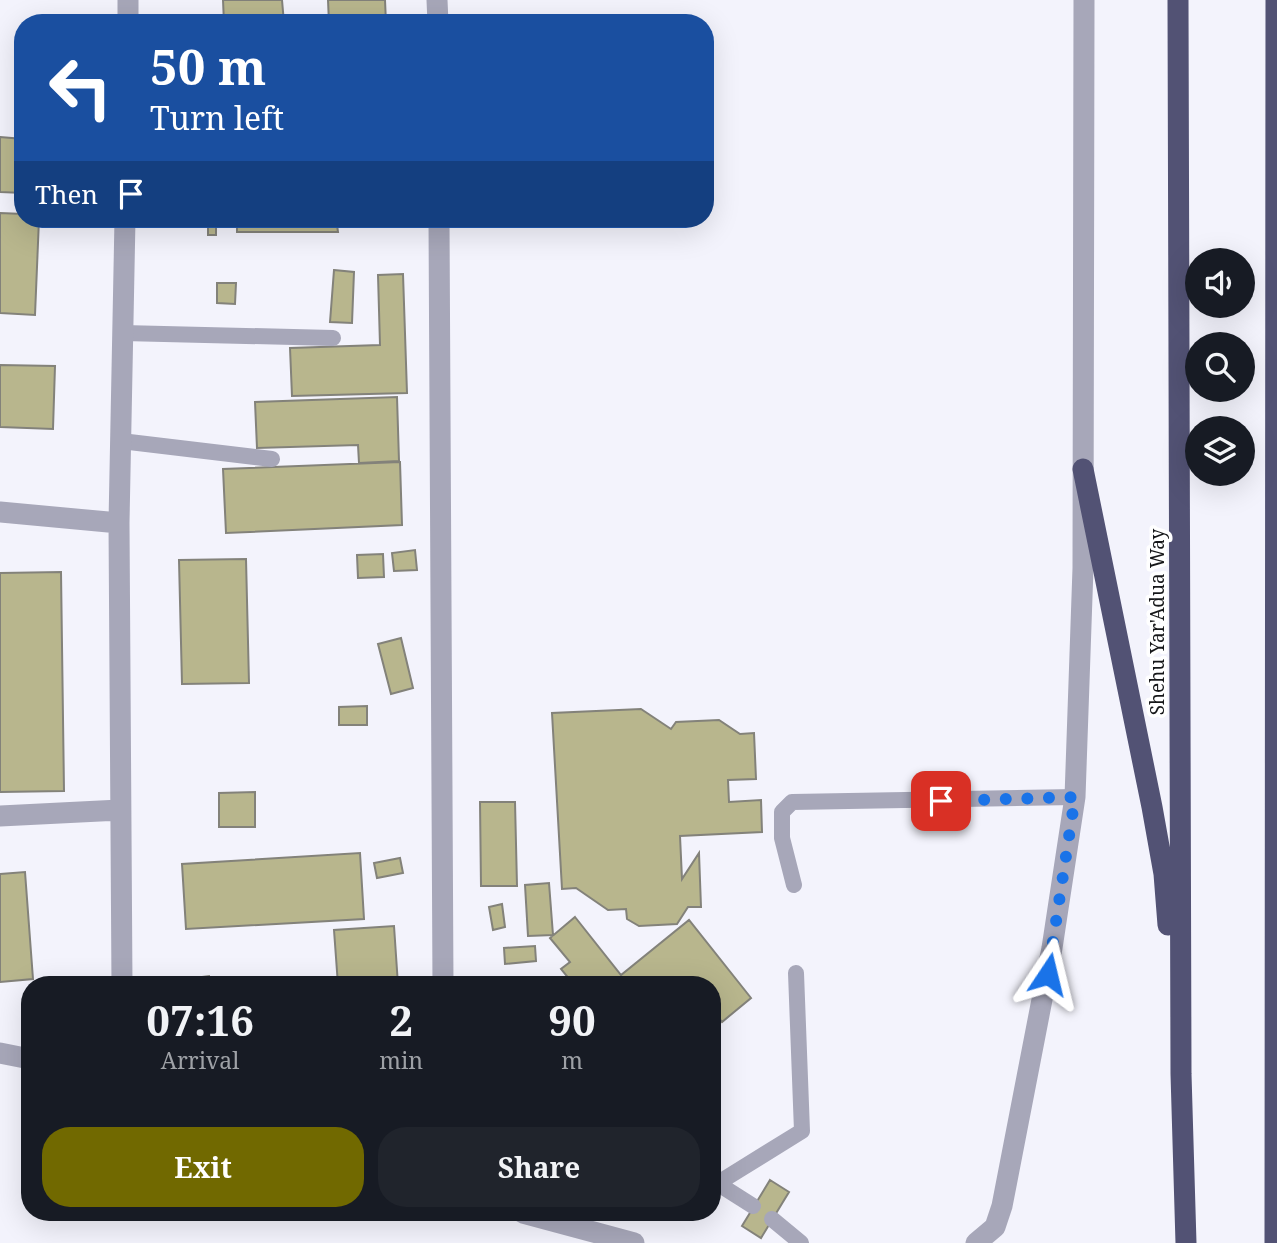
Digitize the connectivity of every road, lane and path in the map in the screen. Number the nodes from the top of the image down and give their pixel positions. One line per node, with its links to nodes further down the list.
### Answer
1 (1084, 0): 10 (street)
2 (1178, 0): 24 (highway, Shehu Yar'Adua Way)
3 (1276, 0): 14 (highway)
4 (125, 228): 6 (street)
5 (439, 228): 21 (street)
6 (123, 332): 7 (lane); 8 (street)
7 (333, 338)
8 (121, 441): 9 (lane); 12 (street)
9 (272, 458)
10 (1083, 469): 15 (street); 24 (highway)
11 (0, 512): 12 (street)
12 (119, 523): 16 (street)
13 (1277, 772): 14 (highway)
14 (1277, 777): 36 (highway)
15 (1075, 797): 18 (lane); 28 (street)
16 (120, 810): 17 (street); 20 (street)
17 (0, 816)
18 (794, 885)
19 (796, 973): 25 (lane)
20 (122, 976)
21 (443, 976)
22 (0, 1053): 23 (street)
23 (21, 1057)
24 (1181, 1074): 35 (highway, Shehu Yar'Adua Way)
25 (721, 1178)
26 (721, 1185): 27 (lane)
27 (753, 1206)
28 (1002, 1206): 33 (street); 34 (street)
29 (772, 1219): 32 (lane)
30 (553, 1221): 31 (street)
31 (634, 1243)
32 (801, 1243)
33 (976, 1243)
34 (1001, 1243)
35 (1186, 1243)
36 (1275, 1243)

